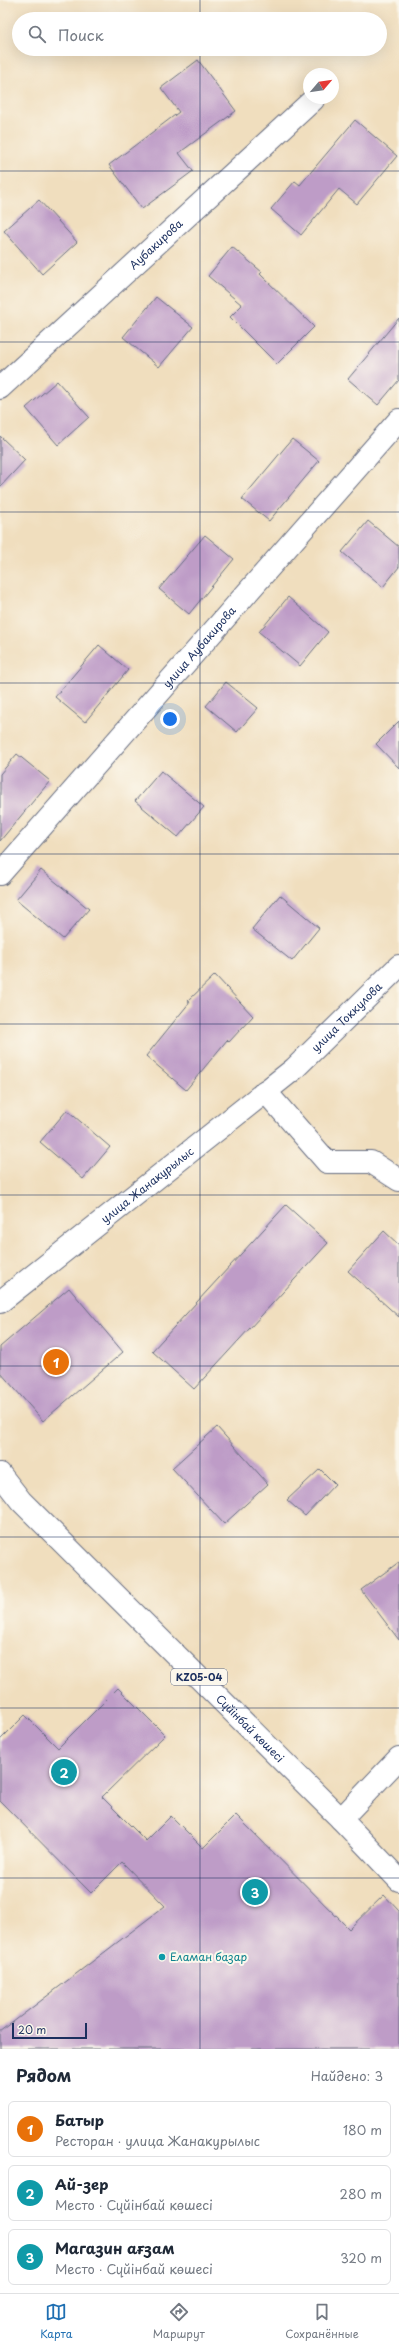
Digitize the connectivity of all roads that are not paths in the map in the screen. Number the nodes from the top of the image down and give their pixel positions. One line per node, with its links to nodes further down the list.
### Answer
1 (309, 104): 2 (street, Аубакирова)
2 (0, 388)
3 (399, 420): 4 (street, улица Аубакирова)
4 (0, 874)
5 (399, 966): 6 (street, улица Токкулова)
6 (294, 1069): 7 (street, улица Жанакурылыс)
7 (266, 1091): 8 (street); 9 (street, улица Жанакурылыс)
8 (399, 1180)
9 (0, 1302)
10 (0, 1474): 12 (street, Сүйінбай көшесі / KZ05-04)
11 (399, 1758): 12 (street)
12 (341, 1818): 13 (street, Сүйінбай көшесі / KZ05-04)
13 (399, 1880)

